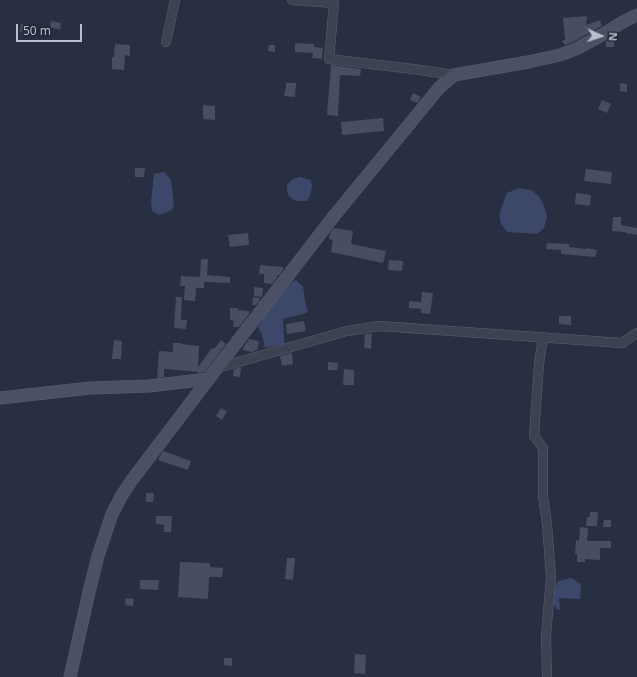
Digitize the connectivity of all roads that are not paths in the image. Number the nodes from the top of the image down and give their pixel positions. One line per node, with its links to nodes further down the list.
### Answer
1 (175, 0): 4 (street)
2 (292, 0): 5 (street)
3 (637, 15): 5 (street)
4 (166, 42)
5 (454, 75): 8 (street)
6 (637, 333): 7 (street)
7 (543, 337): 8 (street); 12 (street)
8 (217, 368): 9 (street)
9 (208, 379): 10 (street); 11 (street)
10 (0, 398)
11 (70, 677)
12 (547, 677)

